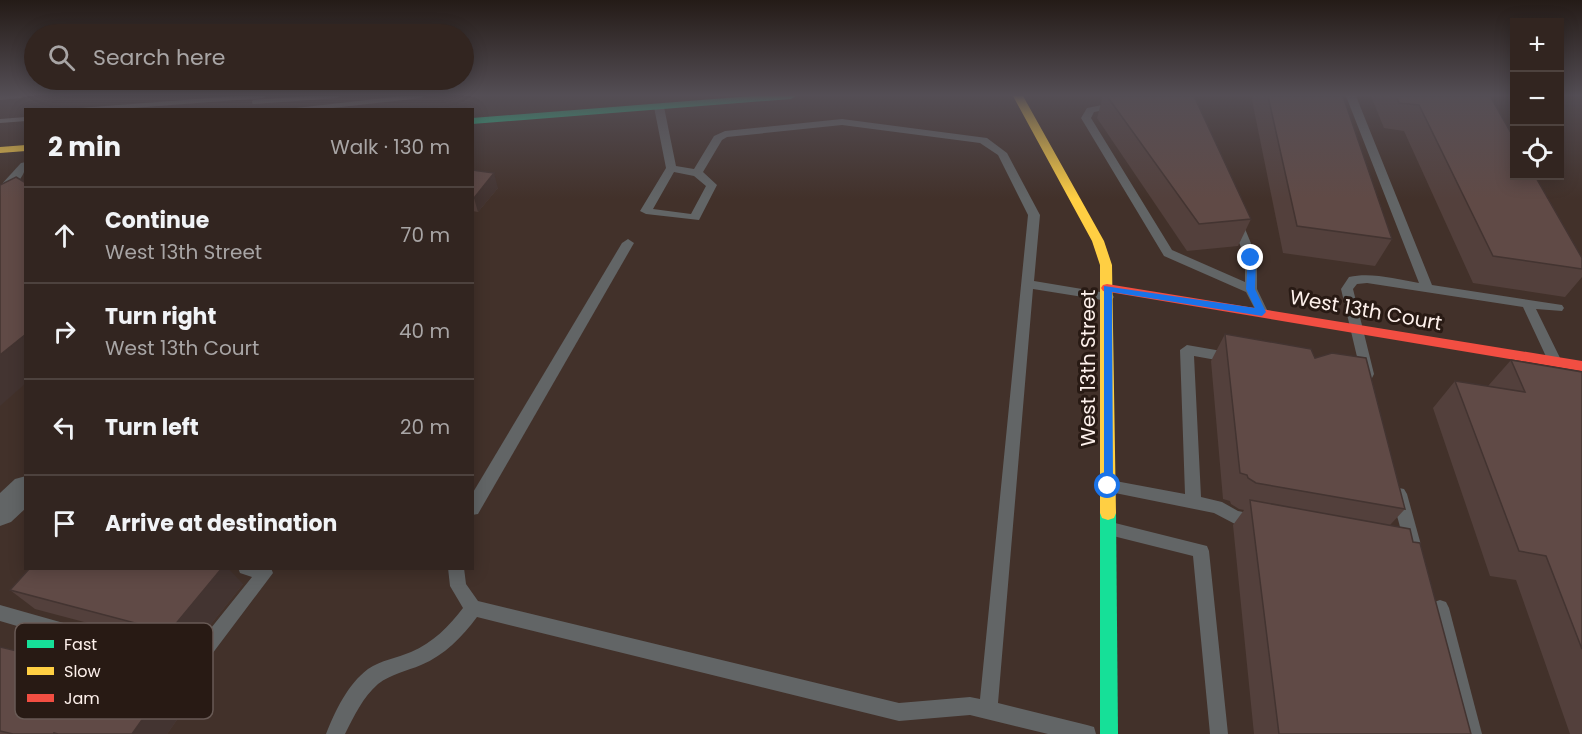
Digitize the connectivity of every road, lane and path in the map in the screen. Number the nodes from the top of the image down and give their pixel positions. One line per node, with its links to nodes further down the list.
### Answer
1 (663, 130): 12 (lane)
2 (745, 130): 13 (lane)
3 (907, 130): 17 (lane)
4 (1037, 130): 20 (street, West 13th Street)
5 (1093, 130): 19 (lane)
6 (1365, 130): 18 (lane)
7 (24, 148): 8 (street)
8 (0, 150)
9 (24, 165): 10 (street)
10 (8, 166)
11 (24, 166): 14 (lane)
12 (670, 168): 13 (lane); 13 (lane)
13 (697, 172)
14 (0, 189)
15 (1230, 205): 19 (lane)
16 (628, 243): 33 (lane)
17 (1027, 284): 20 (lane); 45 (lane)
18 (1427, 288): 21 (lane); 24 (lane)
19 (1251, 289): 23 (lane)
20 (1108, 292): 23 (street, West 13th Court); 30 (street, West 13th Street)
21 (1527, 303): 22 (lane); 26 (lane)
22 (1558, 308)
23 (1262, 312): 24 (street, West 13th Court)
24 (1355, 329): 26 (street, West 13th Court); 28 (lane)
25 (1243, 359): 32 (lane)
26 (1556, 362): 27 (street, West 13th Court)
27 (1582, 366)
28 (1366, 382)
29 (1396, 482): 37 (lane)
30 (1108, 486): 32 (lane); 36 (street, West 13th Street)
31 (24, 490): 34 (street)
32 (1193, 502): 35 (lane)
33 (474, 506)
34 (0, 513)
35 (1269, 523)
36 (1108, 528): 48 (street, West 13th Street); 49 (lane)
37 (1392, 546)
38 (254, 570): 44 (lane)
39 (456, 570): 40 (lane)
40 (473, 608): 45 (lane); 46 (lane)
41 (1440, 608): 50 (lane)
42 (0, 613): 43 (lane)
43 (35, 623)
44 (213, 639)
45 (988, 710): 47 (lane)
46 (335, 734)
47 (1087, 734)
48 (1109, 734)
49 (1219, 734)
50 (1473, 734)

